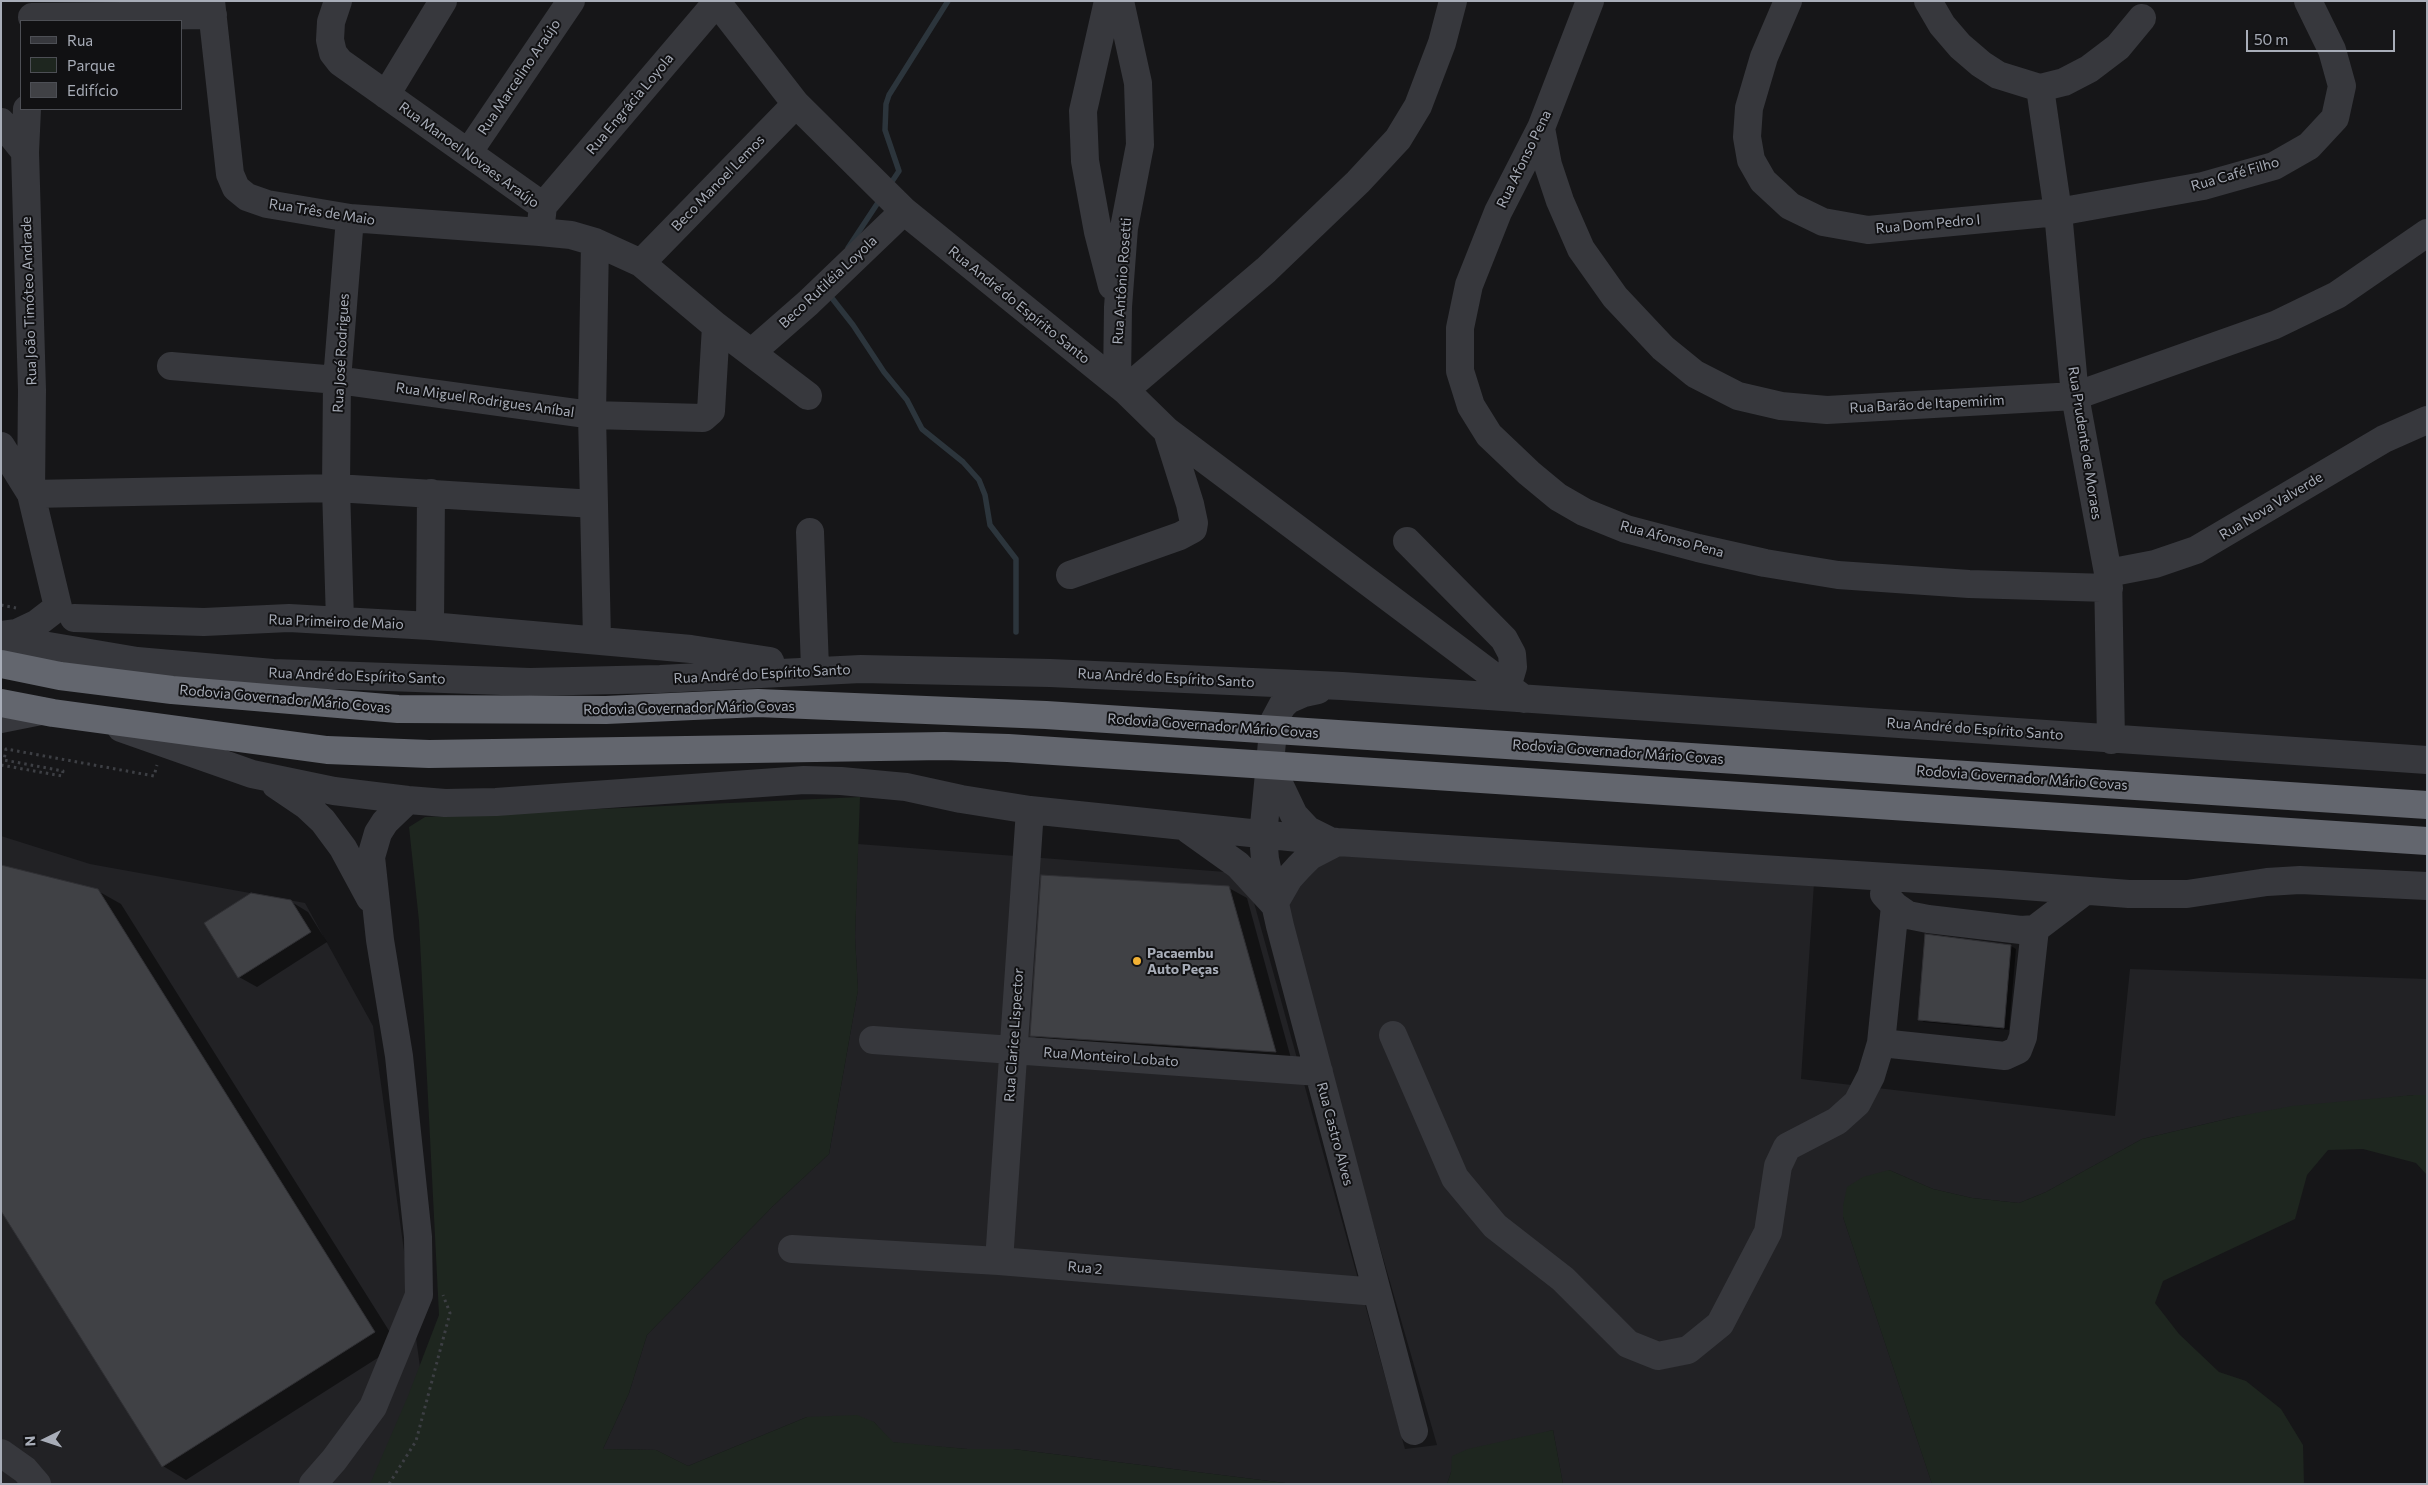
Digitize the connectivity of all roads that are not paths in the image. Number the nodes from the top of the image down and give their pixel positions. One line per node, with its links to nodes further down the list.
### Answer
1 (338, 1): 18 (street, Rua Manoel Novaes Araújo)
2 (443, 1): 18 (street)
3 (571, 1): 24 (street, Rua Marcelino Araújo)
4 (1108, 1): 15 (street, Rua Antônio Rosetti)
5 (1120, 1): 16 (street, Rua Antônio Rosetti)
6 (1453, 1): 37 (street)
7 (1590, 1): 22 (street, Rua Afonso Pena)
8 (1788, 1): 26 (street, Rua Dom Pedro I)
9 (1928, 1): 17 (street)
10 (2308, 1): 26 (street, Rua Café Filho)
11 (717, 2): 19 (street, Rua André do Espírito Santo); 28 (street, Rua Engrácia Loyola)
12 (212, 8): 13 (street); 27 (street, Rua Três de Maio)
13 (33, 13)
14 (2142, 18): 17 (street)
15 (1099, 43): 16 (street); 29 (street, Rua Antônio Rosetti)
16 (1131, 47): 29 (street, Rua Antônio Rosetti)
17 (2040, 88): 26 (street, Rua Prudente de Moraes)
18 (386, 95): 24 (street, Rua Manoel Novaes Araújo)
19 (796, 104): 25 (street, Rua André do Espírito Santo); 32 (street, Beco Manoel Lemos)
20 (27, 110): 23 (street, Rua João Timóteo Andrade)
21 (1, 122): 23 (street)
22 (1541, 128): 39 (street, Rua Barão de Itapemirim); 51 (street, Rua Afonso Pena)
23 (25, 152): 45 (street, Rua João Timóteo Andrade)
24 (468, 153): 28 (street, Rua Manoel Novaes Araújo)
25 (904, 211): 34 (street, Beco Rutiléia Loyola); 37 (street, Rua André do Espírito Santo)
26 (2058, 212): 39 (street, Rua Prudente de Moraes)
27 (350, 218): 28 (street, Rua Três de Maio); 36 (street, Rua José Rodrigues)
28 (542, 219): 31 (street, Rua Manoel Novaes Araújo)
29 (1111, 230): 37 (street, Rua Antônio Rosetti)
30 (2427, 233): 39 (street, Rua Barão de Itapemirim)
31 (595, 242): 32 (street, Rua Manoel Novaes Araújo); 40 (street)
32 (641, 263): 33 (street, Rua Manoel Novaes Araújo)
33 (716, 326): 34 (street, Rua Manoel Novaes Araújo); 40 (street, Rua Miguel Rodrigues Aníbal)
34 (752, 352): 38 (street, Rua Manoel Novaes Araújo)
35 (171, 366): 36 (street, Rua Miguel Rodrigues Aníbal)
36 (337, 380): 40 (street, Rua Miguel Rodrigues Aníbal); 44 (street, Rua José Rodrigues)
37 (1121, 387): 42 (street, Rua André do Espírito Santo)
38 (808, 396)
39 (2075, 396): 51 (street, Rua Prudente de Moraes)
40 (592, 414): 47 (street)
41 (2427, 420): 51 (street, Rua Nova Valverde)
42 (1167, 431): 50 (street); 61 (street, Rua André do Espírito Santo)
43 (1, 446): 45 (street)
44 (336, 488): 45 (street); 46 (street); 53 (street, Rua José Rodrigues)
45 (31, 494): 52 (street)
46 (431, 494): 47 (street); 54 (street)
47 (594, 504): 56 (street)
48 (810, 532): 59 (street)
49 (1407, 541): 61 (street)
50 (1070, 575)
51 (2108, 580): 66 (street, Rua Prudente de Moraes)
52 (66, 613): 53 (street, Rua Primeiro de Maio); 55 (street); 57 (street)
53 (340, 621): 54 (street, Rua Primeiro de Maio)
54 (430, 626): 56 (street, Rua Primeiro de Maio)
55 (1, 636): 57 (street, Rua André do Espírito Santo)
56 (597, 639): 59 (street, Rua Primeiro de Maio)
57 (137, 661): 59 (street, Rua André do Espírito Santo)
58 (1, 664): 71 (highway, Rodovia Governador Mário Covas)
59 (820, 669): 60 (street, Rua André do Espírito Santo)
60 (1342, 686): 61 (street, Rua André do Espírito Santo); 68 (street, Rua Castro Alves)
61 (1516, 693): 66 (street, Rua André do Espírito Santo)
62 (1, 703): 63 (highway)
63 (41, 711): 64 (highway); 65 (street)
64 (92, 718): 68 (highway); 69 (street)
65 (1, 719)
66 (2111, 740): 67 (street, Rua André do Espírito Santo)
67 (2427, 760)
68 (1265, 766): 74 (street, Rua Castro Alves); 75 (highway); 76 (street)
69 (252, 774): 70 (street); 83 (street)
70 (408, 800): 72 (street); 83 (street)
71 (2427, 805)
72 (1030, 810): 73 (street); 87 (street, Rua Clarice Lispector)
73 (1183, 827): 74 (street); 80 (street)
74 (1263, 836): 76 (street); 80 (street, Rua Castro Alves)
75 (2427, 841)
76 (1337, 842): 77 (street); 80 (street)
77 (1868, 876): 79 (street); 81 (street)
78 (2427, 886): 79 (street)
79 (2085, 890): 82 (street)
80 (1274, 904): 88 (street, Rua Castro Alves)
81 (1895, 906): 82 (street); 86 (street)
82 (2035, 929): 86 (street)
83 (380, 940): 95 (street)
84 (1393, 1034): 86 (street)
85 (873, 1040): 87 (street, Rua Monteiro Lobato)
86 (1881, 1043)
87 (1013, 1051): 88 (street, Rua Monteiro Lobato); 90 (street, Rua Clarice Lispector)
88 (1319, 1072): 91 (street, Rua Castro Alves)
89 (792, 1249): 90 (street, Rua 2)
90 (998, 1260): 91 (street, Rua 2)
91 (1377, 1292): 92 (street, Rua Castro Alves)
92 (1414, 1431)
93 (1, 1453): 94 (street)
94 (37, 1484)
95 (313, 1484)

